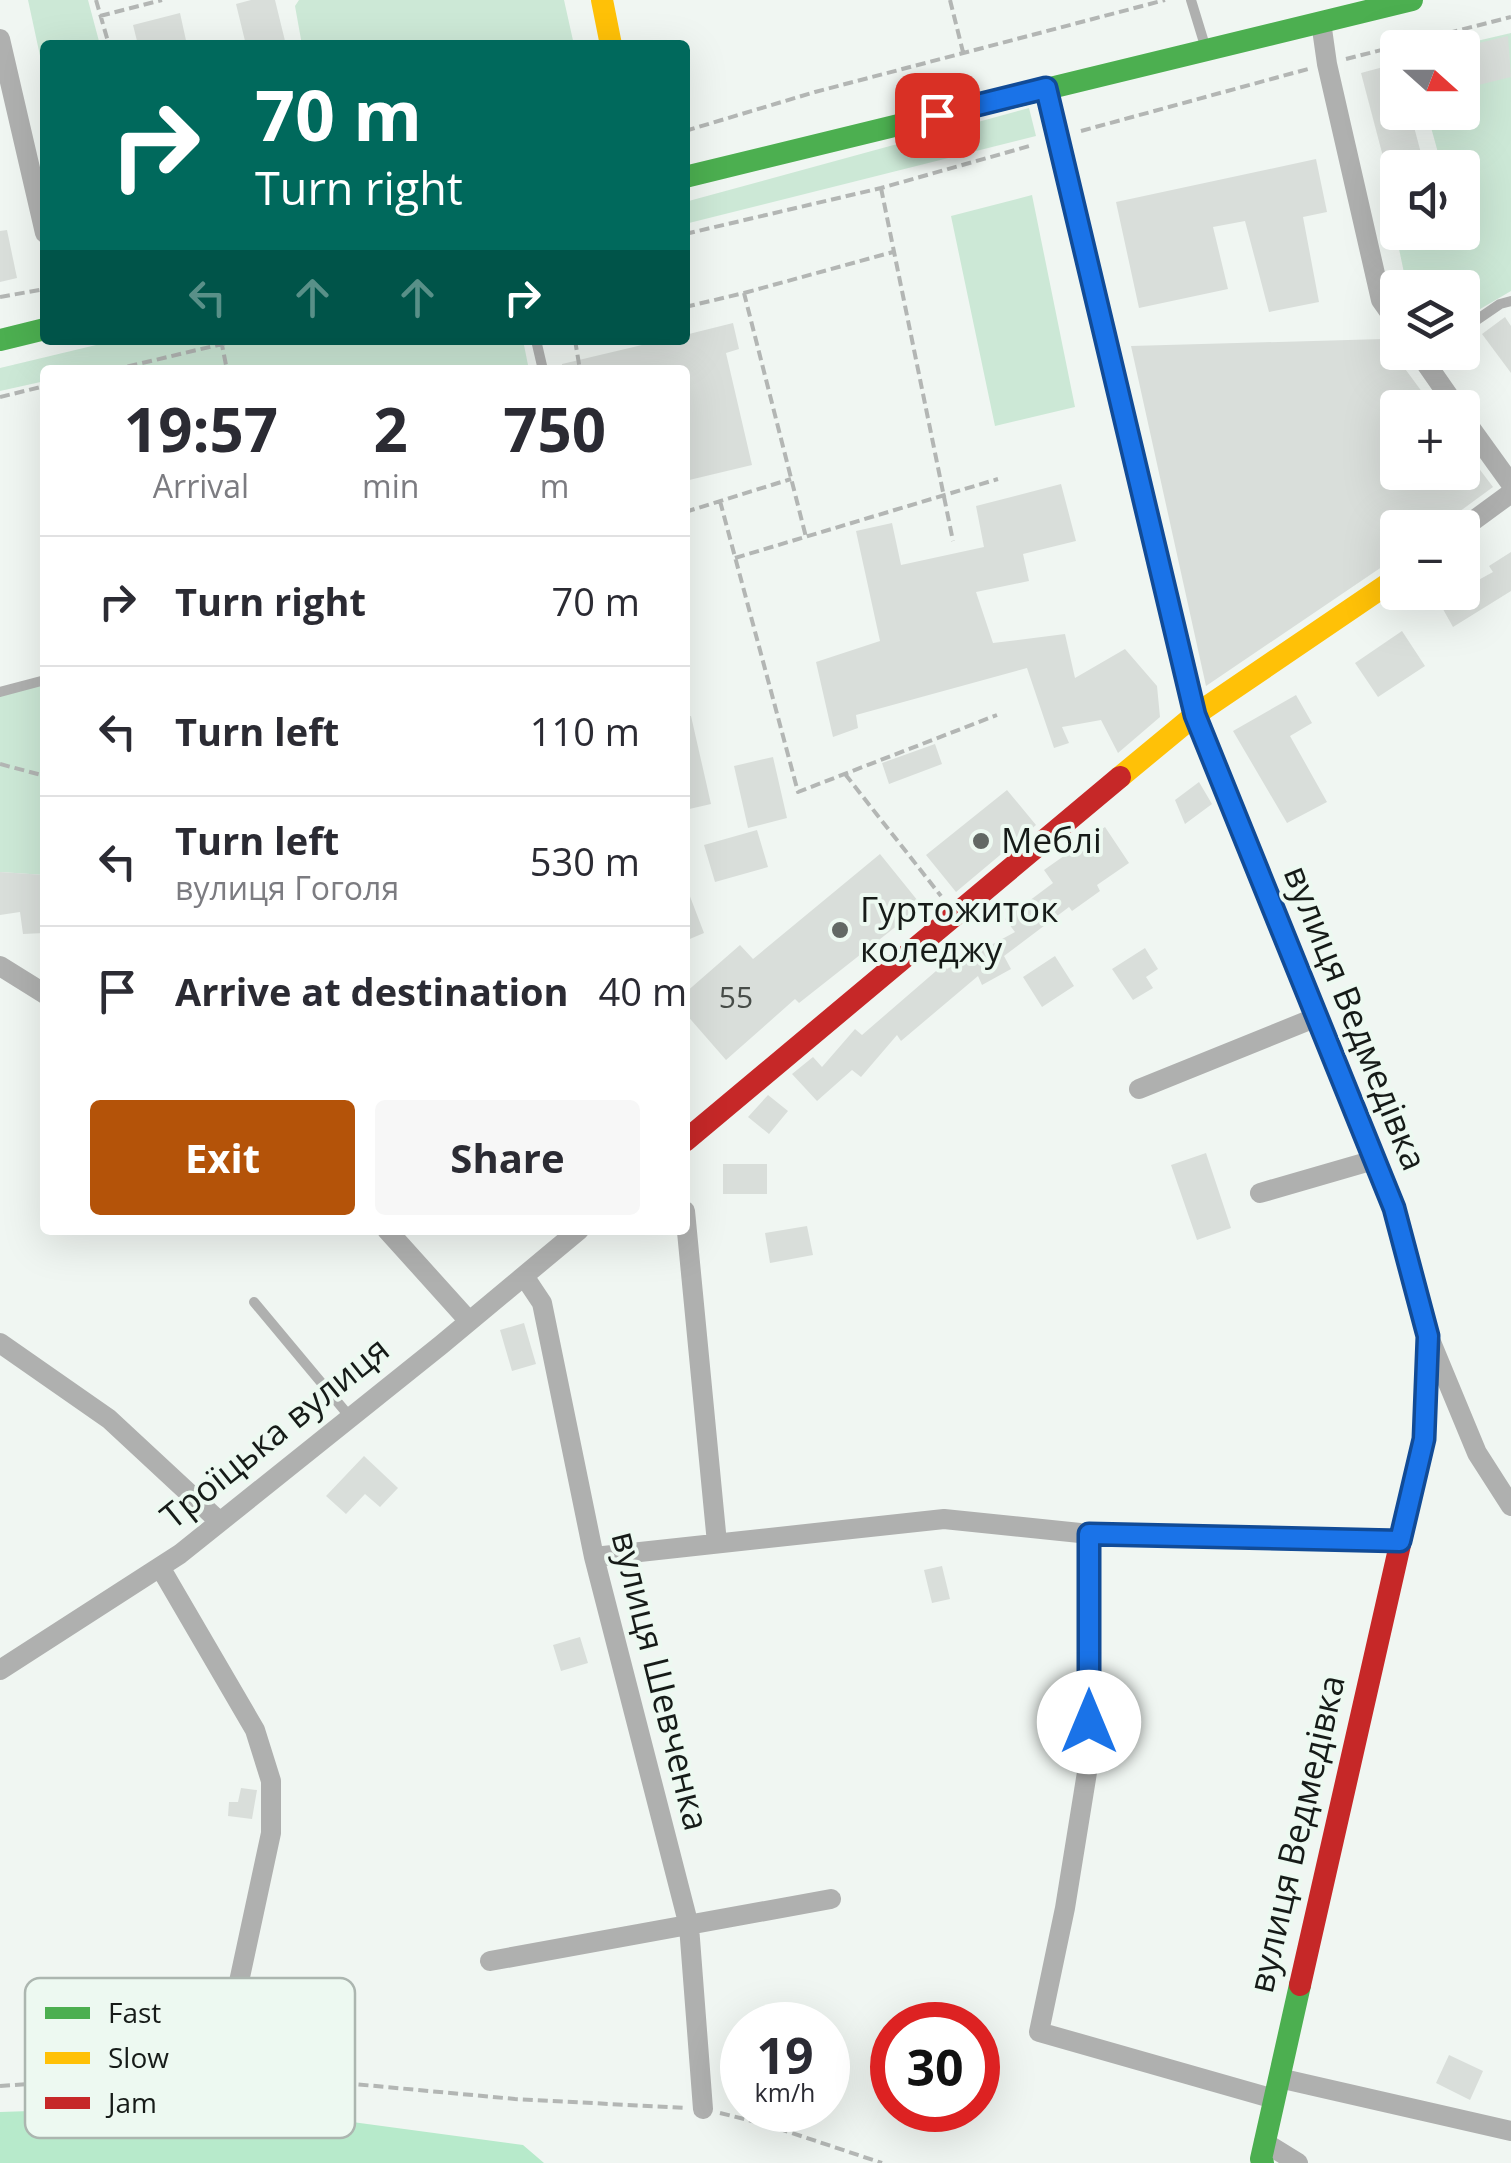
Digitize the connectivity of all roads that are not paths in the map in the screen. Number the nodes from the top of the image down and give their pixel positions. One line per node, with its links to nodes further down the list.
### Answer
1 (602, 0): 6 (street)
2 (1192, 0): 7 (lane)
3 (1412, 0): 4 (street)
4 (1321, 22): 7 (street); 11 (street)
5 (0, 38): 10 (street)
6 (609, 40)
7 (1206, 50): 8 (street)
8 (1046, 88): 9 (street); 23 (street, вулиця Ведмедівка)
9 (690, 176)
10 (40, 211)
11 (1380, 296)
12 (1511, 301): 13 (lane)
13 (1480, 318)
14 (40, 330): 15 (street)
15 (0, 340)
16 (1480, 441): 17 (street)
17 (1511, 484)
18 (1511, 493): 19 (street)
19 (1480, 516)
20 (1380, 589): 23 (street)
21 (40, 681): 22 (lane)
22 (0, 692)
23 (1195, 715): 26 (street, вулиця Ведмедівка); 28 (street)
24 (0, 966): 25 (street)
25 (40, 991)
26 (1317, 1017): 27 (street); 29 (street, вулиця Ведмедівка)
27 (1139, 1089)
28 (690, 1137)
29 (1374, 1160): 30 (street); 37 (street, вулиця Ведмедівка)
30 (1260, 1192)
31 (391, 1235): 36 (street)
32 (573, 1235): 34 (street, Троїцька вулиця)
33 (687, 1235): 44 (street)
34 (524, 1276): 36 (street, Троїцька вулиця); 45 (street, вулиця Шевченка)
35 (254, 1302): 39 (lane)
36 (469, 1322): 39 (street, Троїцька вулиця)
37 (1428, 1336): 40 (street); 43 (street, вулиця Ведмедівка)
38 (0, 1343): 41 (street)
39 (350, 1418): 41 (street, Троїцька вулиця)
40 (1511, 1506)
41 (220, 1522): 46 (street, Троїцька вулиця)
42 (1089, 1534): 43 (street); 44 (street); 52 (street)
43 (1400, 1541): 52 (street, вулиця Ведмедівка)
44 (717, 1543): 45 (street)
45 (594, 1556): 49 (street, вулиця Шевченка)
46 (160, 1567): 47 (street, Троїцька вулиця); 51 (street)
47 (0, 1670)
48 (832, 1899): 49 (street)
49 (689, 1926): 50 (street); 53 (street, вулиця Шевченка)
50 (490, 1961)
51 (240, 1978)
52 (1276, 2089): 54 (street); 55 (street, вулиця Ведмедівка)
53 (703, 2109)
54 (1511, 2130)
55 (1262, 2154): 56 (street)
56 (1298, 2163)

